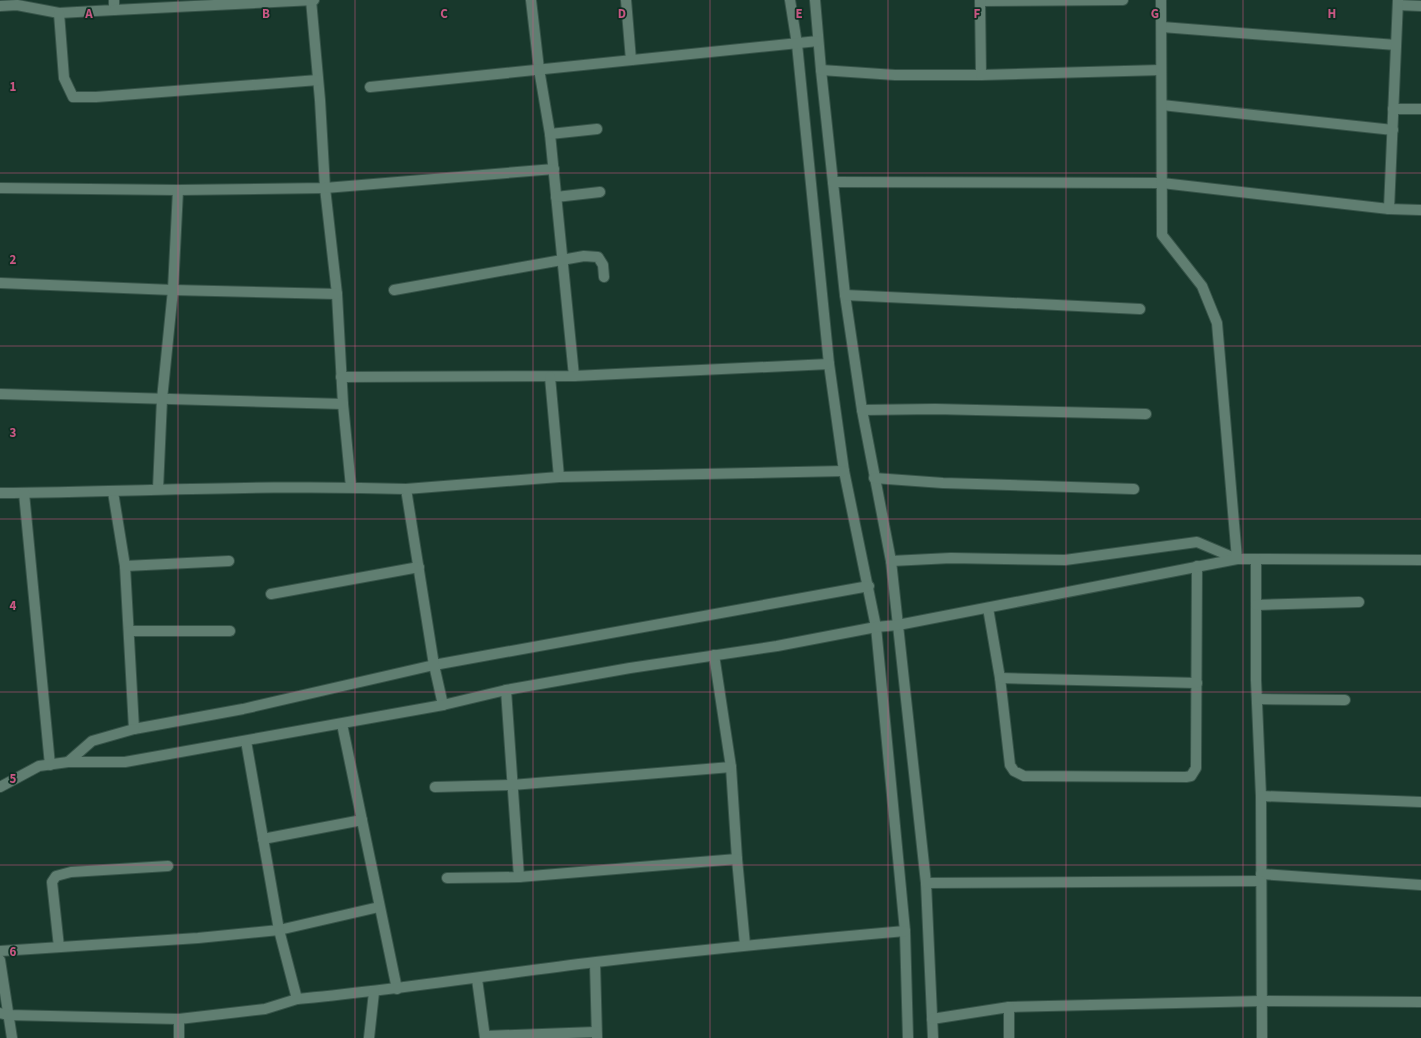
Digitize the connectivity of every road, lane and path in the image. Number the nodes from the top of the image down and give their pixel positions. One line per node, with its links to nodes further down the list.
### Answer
1 (312, 0): 11 (street); 24 (street)
2 (531, 0): 20 (street)
3 (626, 0): 19 (street)
4 (790, 0): 17 (street)
5 (815, 0): 16 (street)
6 (1123, 0): 8 (street)
7 (1161, 0): 15 (street)
8 (980, 1): 23 (street)
9 (17, 2): 12 (street); 14 (street)
10 (1398, 2): 13 (street); 18 (street)
11 (114, 5): 14 (street)
12 (0, 6)
13 (1421, 6)
14 (60, 13): 24 (street)
15 (1162, 27): 18 (street); 22 (street)
16 (818, 41): 17 (street); 21 (street)
17 (797, 44): 19 (street); 50 (street)
18 (1396, 45): 27 (street)
19 (631, 60): 20 (street)
20 (539, 69): 25 (street); 31 (street)
21 (821, 70): 23 (street); 33 (street)
22 (1161, 70): 23 (street); 26 (street)
23 (982, 75)
24 (318, 80): 36 (street)
25 (370, 87)
26 (1162, 105): 30 (street); 34 (street)
27 (1393, 109): 28 (street); 30 (street)
28 (1421, 109)
29 (597, 129): 31 (street)
30 (1393, 130): 40 (street)
31 (550, 134): 32 (street)
32 (554, 169): 36 (street); 39 (street)
33 (833, 182): 34 (street); 48 (street)
34 (1162, 183): 40 (street); 69 (street)
35 (0, 188): 37 (street)
36 (325, 188): 37 (street); 47 (street)
37 (178, 190): 45 (street)
38 (600, 192): 39 (street)
39 (556, 197): 42 (street)
40 (1388, 209): 41 (street)
41 (1421, 210)
42 (563, 260): 43 (street); 46 (street); 51 (street)
43 (604, 277)
44 (0, 283): 45 (street)
45 (173, 290): 47 (street); 55 (street)
46 (394, 290)
47 (337, 294): 52 (street)
48 (845, 295): 49 (street); 57 (street)
49 (1140, 309)
50 (828, 364): 51 (street); 59 (street)
51 (574, 376): 53 (street)
52 (341, 377): 53 (street); 56 (street)
53 (550, 377): 60 (street)
54 (0, 394): 55 (street)
55 (162, 399): 56 (street); 63 (street)
56 (343, 404): 62 (street)
57 (862, 410): 58 (street); 61 (street)
58 (1146, 414)
59 (844, 471): 60 (street); 77 (street)
60 (559, 477): 64 (street)
61 (874, 478): 65 (street); 73 (street)
62 (351, 487): 63 (street); 64 (street)
63 (158, 489): 66 (street)
64 (406, 489): 76 (street)
65 (1134, 489)
66 (114, 492): 67 (street); 74 (street)
67 (24, 493): 68 (street); 98 (street)
68 (0, 494)
69 (1237, 559): 70 (street); 73 (street); 75 (street)
70 (1256, 559): 71 (street); 80 (street)
71 (1421, 560)
72 (229, 561): 74 (street)
73 (891, 561): 82 (street)
74 (125, 566): 84 (street)
75 (1197, 566): 81 (street); 89 (street)
76 (419, 567): 78 (street); 87 (street)
77 (869, 586): 83 (street); 87 (street)
78 (271, 594)
79 (1359, 602): 80 (street)
80 (1256, 605): 91 (street)
81 (988, 608): 82 (street); 88 (street)
82 (898, 626): 83 (street); 112 (street)
83 (876, 627): 86 (street); 116 (street)
84 (129, 631): 85 (street); 95 (street)
85 (230, 631)
86 (714, 655): 90 (street); 99 (street)
87 (434, 665): 93 (street); 95 (street)
88 (1000, 678): 89 (street); 89 (street)
89 (1197, 683)
90 (506, 690): 93 (street); 100 (street)
91 (1257, 699): 92 (street); 103 (street)
92 (1345, 700)
93 (443, 705): 94 (street)
94 (342, 724): 96 (street); 105 (street)
95 (134, 729): 97 (street)
96 (246, 741): 97 (street); 106 (street)
97 (68, 762): 98 (street)
98 (50, 765): 101 (street)
99 (730, 767): 100 (street); 107 (street)
100 (512, 785): 102 (street); 109 (street)
101 (0, 787)
102 (435, 787)
103 (1261, 796): 104 (street); 110 (street)
104 (1421, 802)
105 (362, 820): 106 (street); 114 (street)
106 (263, 839): 115 (street)
107 (736, 859): 109 (street); 117 (street)
108 (168, 866): 118 (street)
109 (519, 877): 111 (street)
110 (1261, 877): 112 (street); 113 (street); 126 (street)
111 (447, 878)
112 (926, 883): 131 (street)
113 (1421, 885)
114 (379, 907): 115 (street); 123 (street)
115 (279, 930): 118 (street); 125 (street)
116 (906, 931): 117 (street); 137 (street)
117 (745, 945): 121 (street)
118 (59, 947): 119 (street)
119 (0, 951)
120 (0, 960): 129 (street)
121 (595, 962): 122 (street); 132 (street)
122 (477, 979): 123 (street); 133 (street)
123 (396, 989): 124 (street)
124 (374, 992): 125 (street); 136 (street)
125 (297, 999): 130 (street)
126 (1262, 1001): 127 (street); 128 (street); 140 (street)
127 (1421, 1002)
128 (1009, 1006): 131 (street); 139 (street)
129 (4, 1014): 130 (street); 134 (street)
130 (179, 1019): 135 (street)
131 (932, 1019): 138 (street)
132 (596, 1035): 133 (street)
133 (485, 1037)
134 (12, 1038)
135 (178, 1038)
136 (369, 1038)
137 (908, 1038)
138 (933, 1038)
139 (1009, 1038)
140 (1262, 1038)

